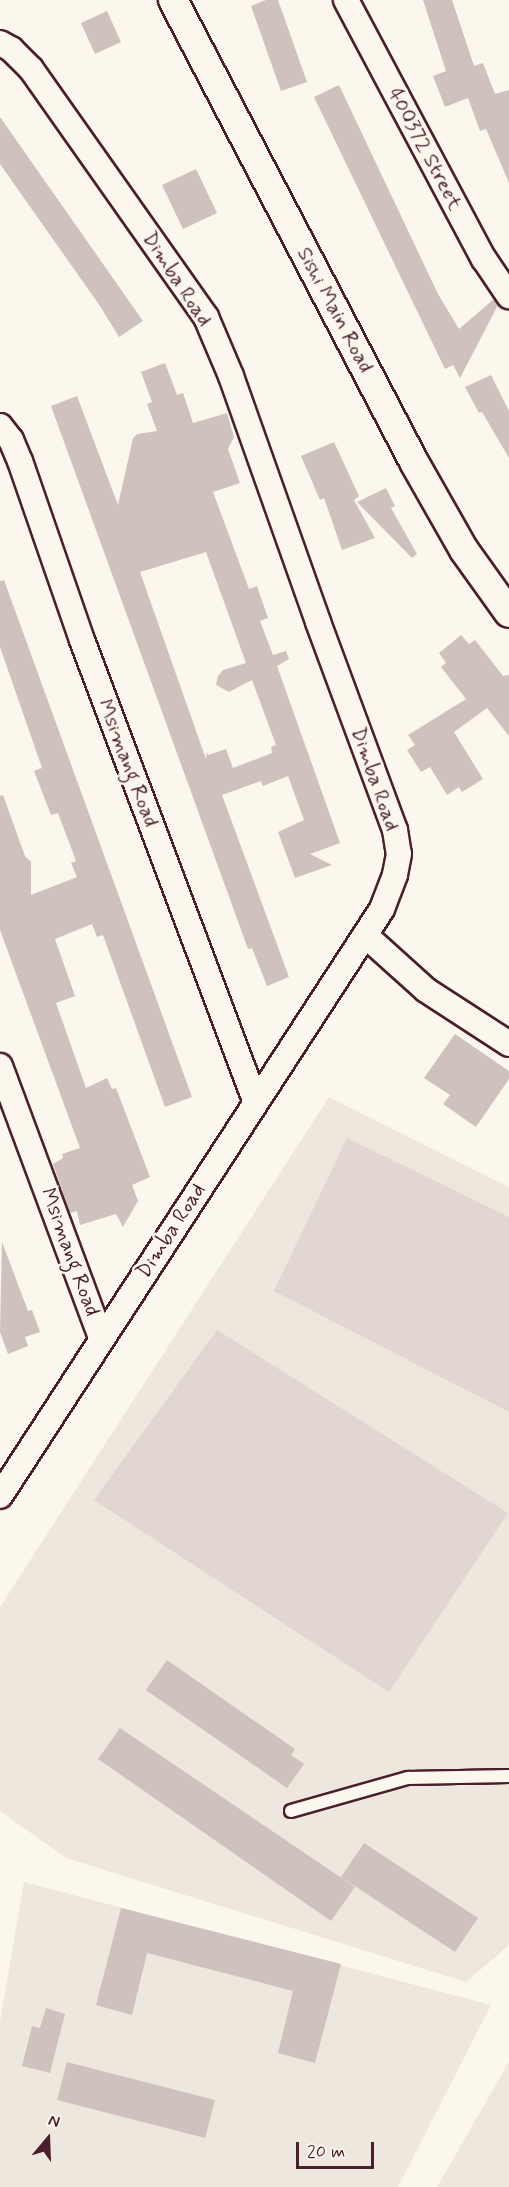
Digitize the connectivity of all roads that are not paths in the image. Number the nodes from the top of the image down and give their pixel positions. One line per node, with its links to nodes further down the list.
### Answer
1 (173, 0): 6 (street, Sishi Main Road)
2 (346, 0): 4 (street, 400372 Street)
3 (0, 43): 7 (street, Dimba Road)
4 (509, 296)
5 (0, 426): 10 (street, Msimang Road)
6 (509, 613)
7 (364, 935): 8 (street); 10 (street, Dimba Road)
8 (509, 1044)
9 (0, 1066): 11 (street, Msimang Road)
10 (255, 1101): 11 (street, Dimba Road)
11 (101, 1338): 12 (street, Dimba Road)
12 (0, 1496)
13 (509, 1776): 14 (lane)
14 (291, 1811)

